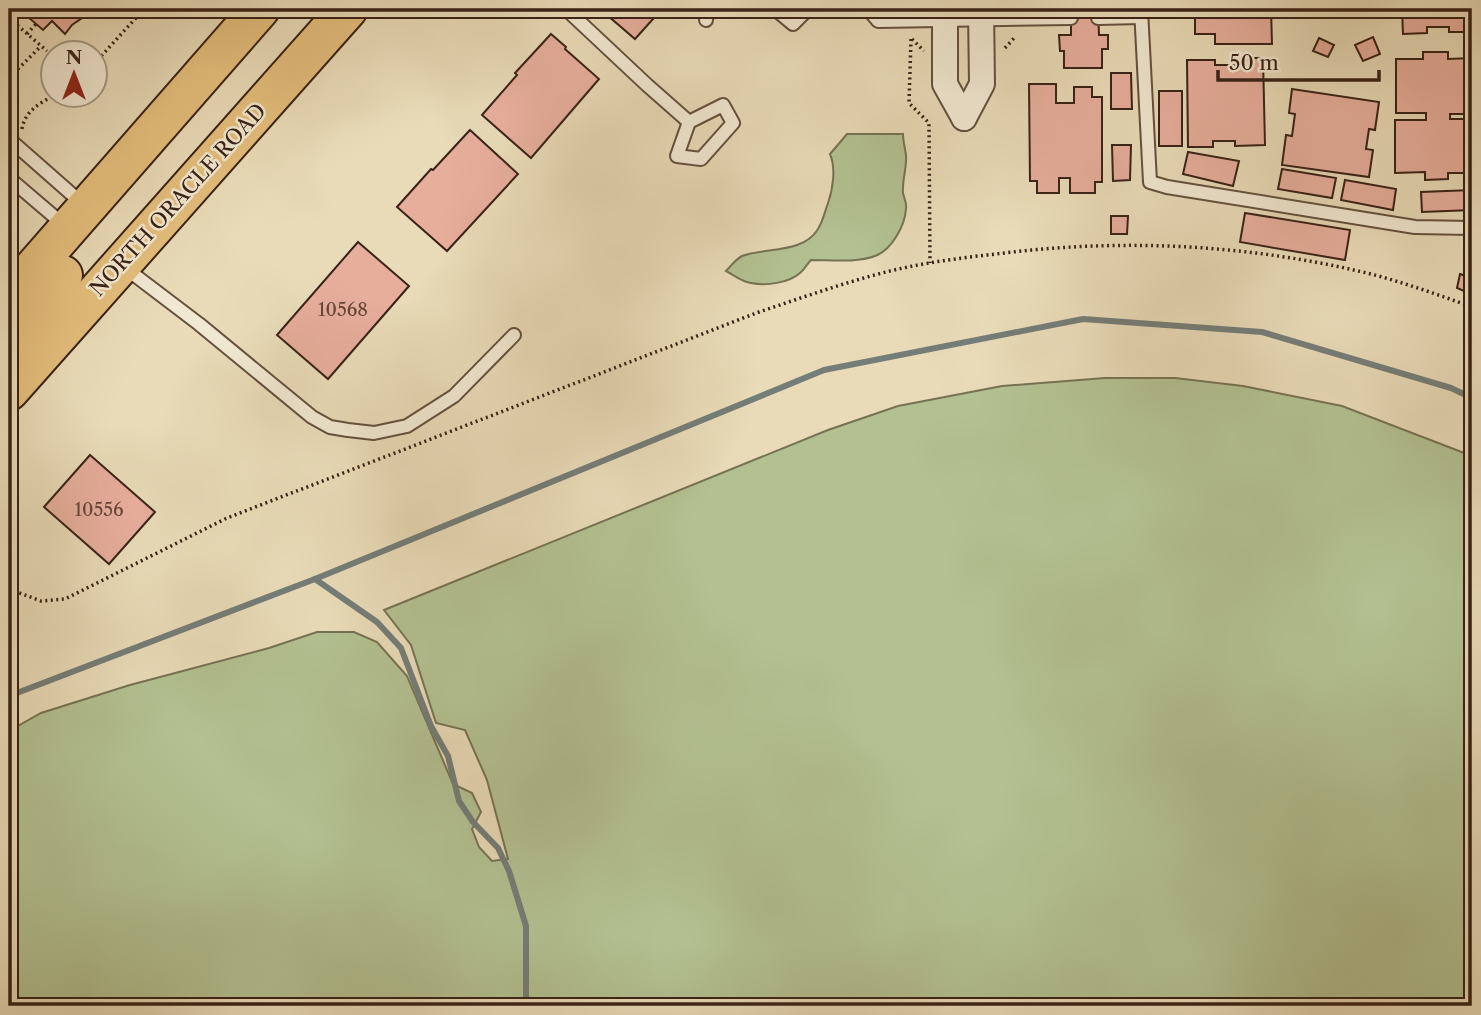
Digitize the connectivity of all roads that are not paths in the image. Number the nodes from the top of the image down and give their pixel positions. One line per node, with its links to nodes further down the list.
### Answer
1 (260, 9): 16 (highway)
2 (348, 9): 18 (highway, NORTH ORACLE ROAD)
3 (566, 9): 13 (lane)
4 (775, 9): 5 (lane)
5 (808, 9)
6 (868, 9): 8 (lane)
7 (1141, 13): 11 (lane); 17 (lane)
8 (945, 14): 9 (lane); 9 (street)
9 (981, 14): 10 (lane)
10 (1044, 14): 12 (lane)
11 (1098, 18)
12 (1071, 19)
13 (689, 122): 13 (lane)
14 (9, 139): 16 (lane)
15 (9, 177): 16 (lane)
16 (78, 218): 19 (highway); 21 (highway)
17 (1472, 228)
18 (121, 265): 20 (lane); 22 (highway, NORTH ORACLE ROAD)
19 (9, 296)
20 (514, 335)
21 (9, 337)
22 (9, 391)

